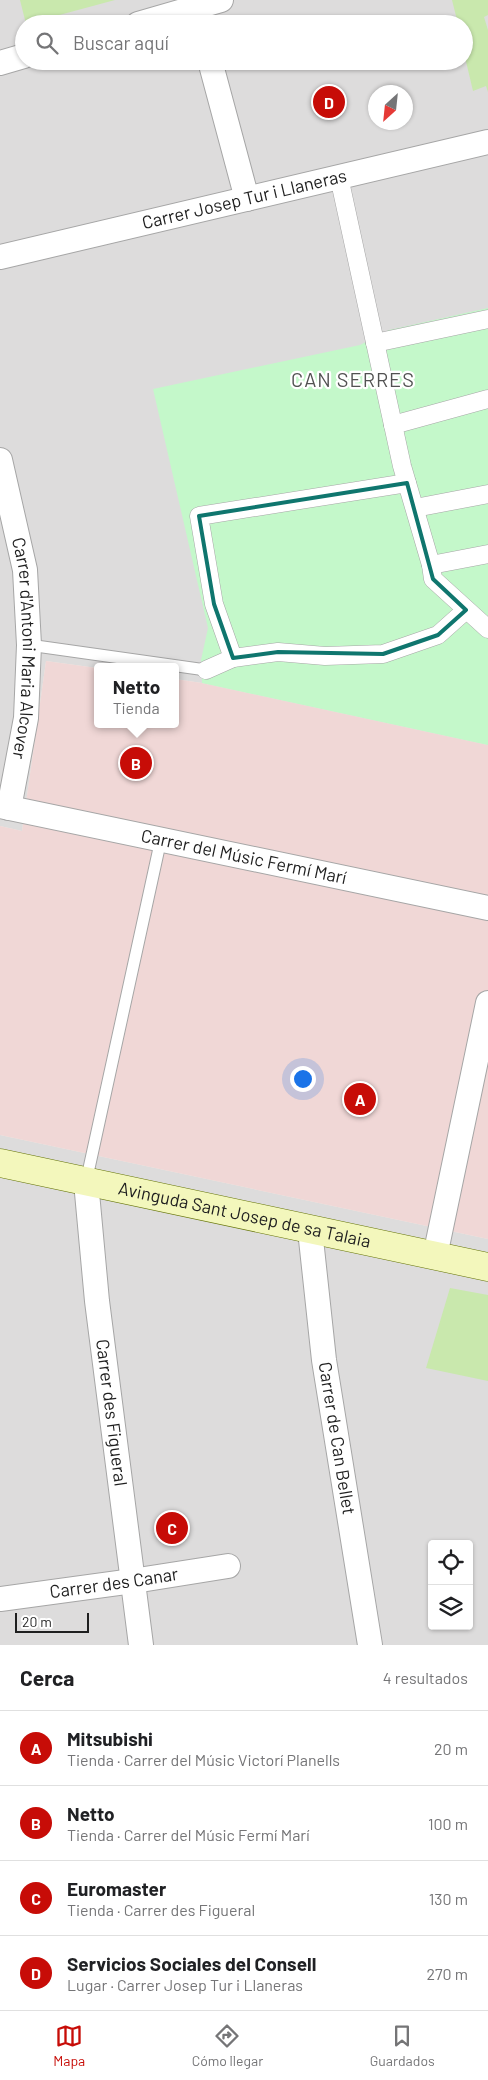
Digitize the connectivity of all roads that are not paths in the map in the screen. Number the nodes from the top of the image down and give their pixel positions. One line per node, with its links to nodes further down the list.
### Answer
1 (221, 0): 2 (street)
2 (199, 15)
3 (15, 59): 4 (street)
4 (0, 63)
5 (212, 70): 8 (street)
6 (488, 142): 7 (street, Carrer Josep Tur i Llaneras)
7 (339, 178): 8 (street, Carrer Josep Tur i Llaneras); 11 (street)
8 (247, 199): 9 (street, Carrer Josep Tur i Llaneras)
9 (0, 257)
10 (488, 319): 11 (street)
11 (375, 343): 13 (street)
12 (488, 399): 13 (street)
13 (393, 425): 15 (street)
14 (0, 460): 22 (street, Carrer d'Antoni Maria Alcover)
15 (407, 483): 17 (street); 23 (street)
16 (488, 494): 17 (street)
17 (414, 508): 19 (street)
18 (488, 554): 19 (street)
19 (431, 565): 20 (street)
20 (466, 610): 21 (street); 23 (street)
21 (488, 629)
22 (29, 645): 24 (lane); 27 (street, Carrer d'Antoni Maria Alcover)
23 (233, 658): 26 (street)
24 (156, 663)
25 (179, 666): 26 (lane)
26 (206, 670)
27 (4, 807): 28 (street, Carrer del Músic Fermí Marí)
28 (161, 839): 29 (street, Carrer del Músic Fermí Marí); 32 (lane)
29 (488, 908)
30 (488, 1003): 34 (street)
31 (0, 1163): 32 (main road, Avinguda Sant Josep de sa Talaia)
32 (86, 1182): 33 (main road, Avinguda Sant Josep de sa Talaia); 37 (street, Carrer des Figueral)
33 (310, 1230): 34 (main road, Avinguda Sant Josep de sa Talaia); 40 (street, Carrer de Can Bellet)
34 (435, 1256): 35 (main road, Avinguda Sant Josep de sa Talaia)
35 (488, 1267)
36 (228, 1566): 37 (street, Carrer des Canar)
37 (133, 1582): 38 (street, Carrer des Canar); 39 (street, Carrer des Figueral)
38 (0, 1599)
39 (140, 1645)
40 (370, 1645)

